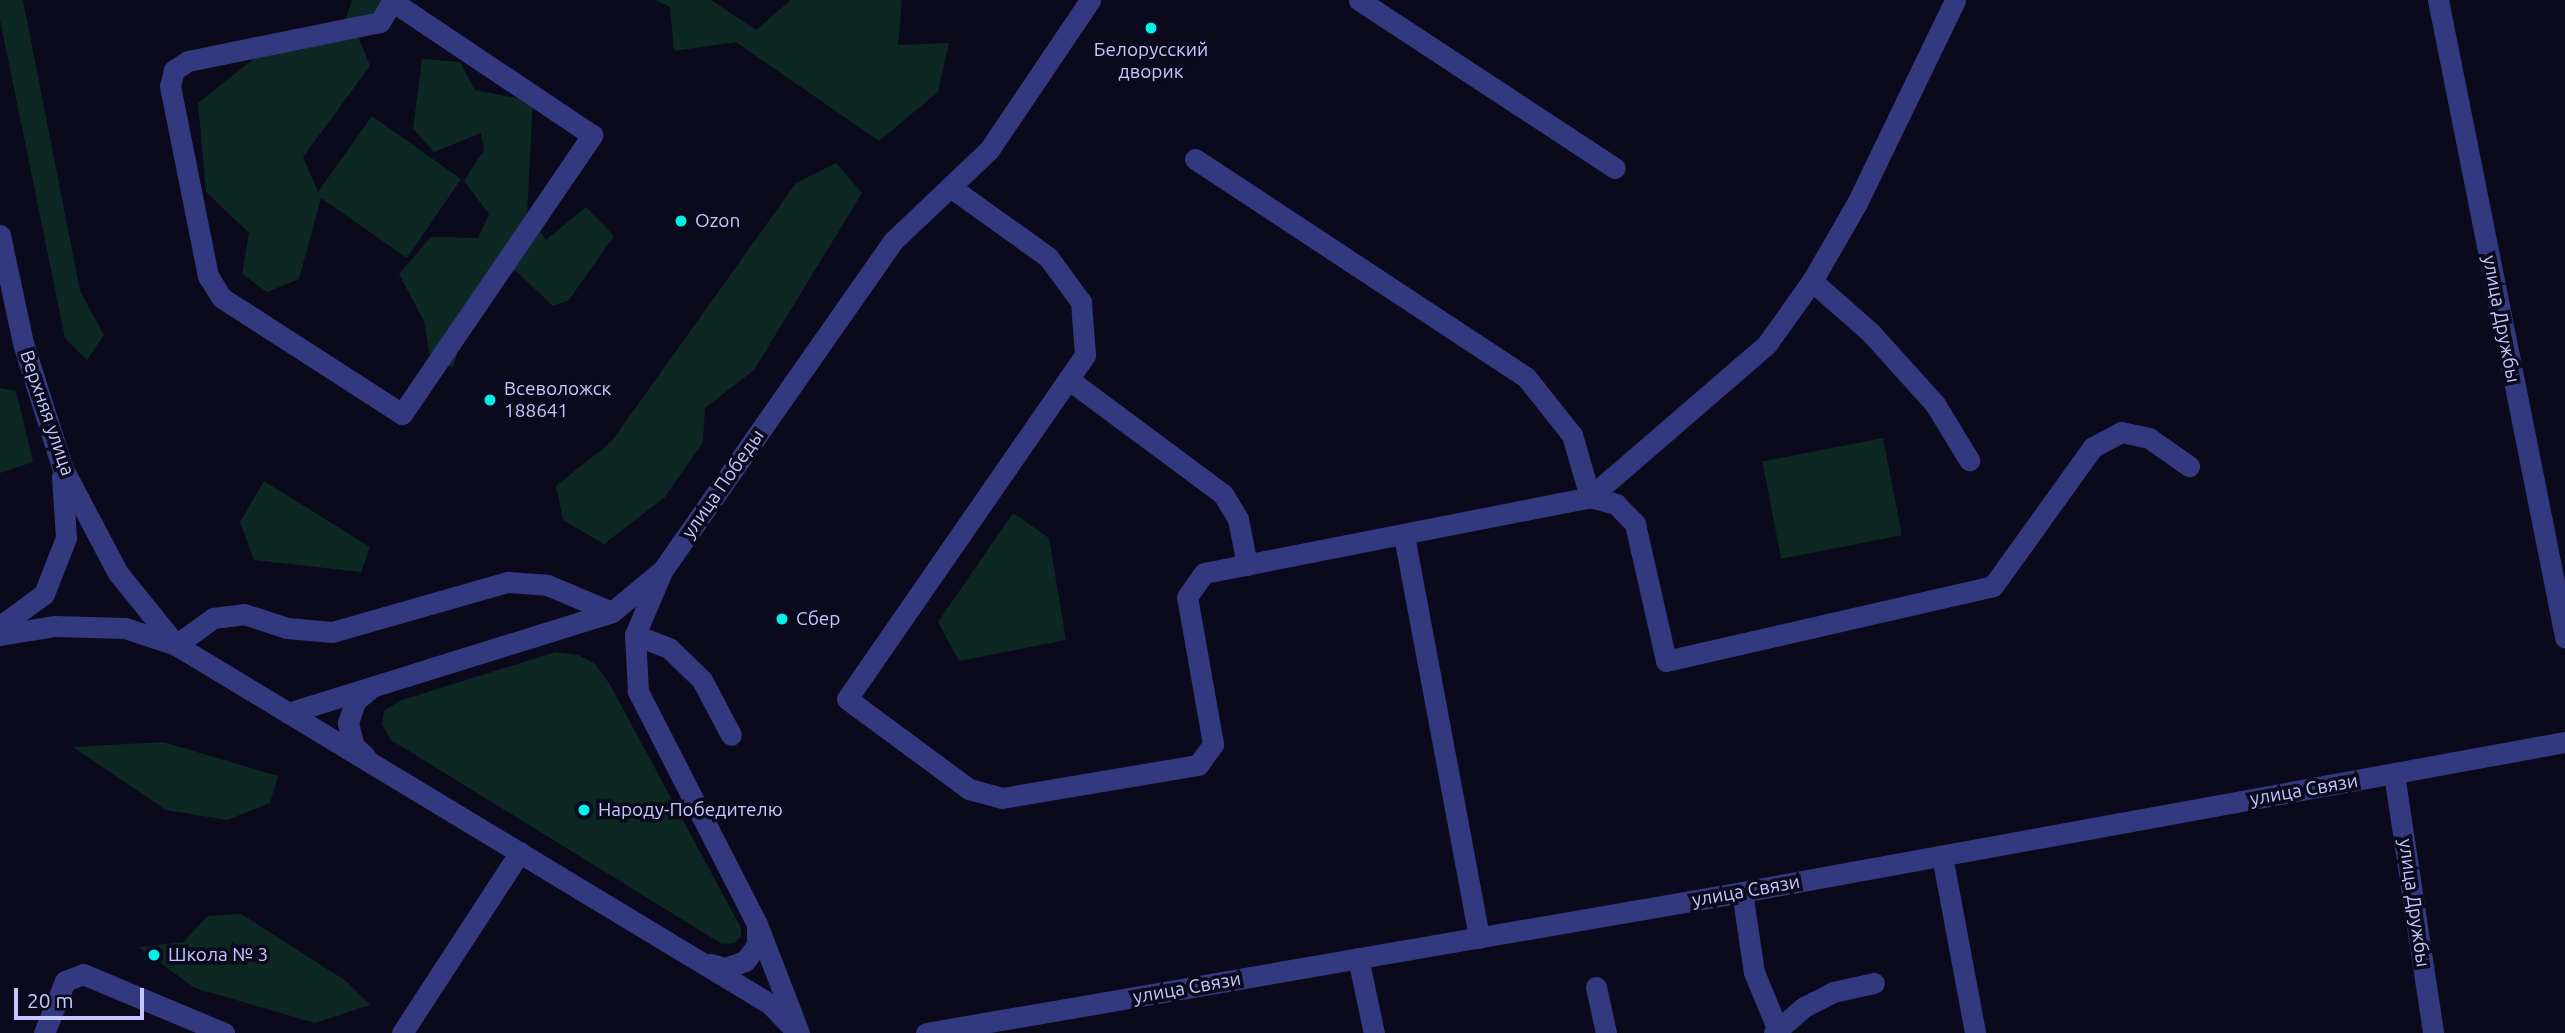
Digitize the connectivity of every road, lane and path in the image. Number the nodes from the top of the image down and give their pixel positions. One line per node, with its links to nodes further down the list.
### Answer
1 (1090, 0): 8 (street, улица Победы)
2 (1359, 0): 7 (street)
3 (1955, 0): 10 (street)
4 (2438, 0): 23 (street, улица Дружбы)
5 (393, 1): 5 (street)
6 (1195, 159): 15 (street)
7 (1615, 168)
8 (953, 189): 11 (street); 18 (street, улица Победы)
9 (0, 235): 14 (street, Верхняя улица)
10 (1812, 281): 12 (street); 15 (street)
11 (1068, 379): 17 (street); 17 (street)
12 (1969, 460)
13 (2189, 466): 15 (street)
14 (62, 467): 20 (street); 24 (street, Верхняя улица)
15 (1590, 497): 16 (street)
16 (1404, 536): 17 (street); 35 (street)
17 (1247, 565)
18 (662, 571): 19 (street); 22 (street, улица Победы)
19 (612, 612): 24 (street); 25 (street)
20 (0, 626)
21 (0, 635): 24 (street)
22 (635, 635): 27 (street); 34 (street, улица Победы)
23 (2565, 637)
24 (176, 645): 26 (street)
25 (374, 686): 26 (street); 29 (street)
26 (288, 712): 29 (street)
27 (731, 735)
28 (2565, 742): 30 (street, улица Связи)
29 (372, 762): 31 (street)
30 (2395, 774): 32 (street, улица Связи); 49 (street, улица Дружбы)
31 (520, 852): 37 (street); 43 (street)
32 (1942, 856): 33 (street, улица Связи); 48 (street)
33 (1742, 892): 35 (street, улица Связи); 40 (street)
34 (757, 923): 37 (street); 44 (street, улица Победы)
35 (1479, 938): 36 (street, улица Связи)
36 (1358, 958): 45 (street, улица Связи); 46 (street)
37 (704, 962): 44 (street)
38 (1874, 983): 40 (street)
39 (1596, 987): 47 (street)
40 (1777, 1032)
41 (44, 1033): 42 (street)
42 (225, 1033)
43 (402, 1033)
44 (798, 1033)
45 (926, 1033)
46 (1374, 1033)
47 (1606, 1033)
48 (1975, 1033)
49 (2433, 1033)

